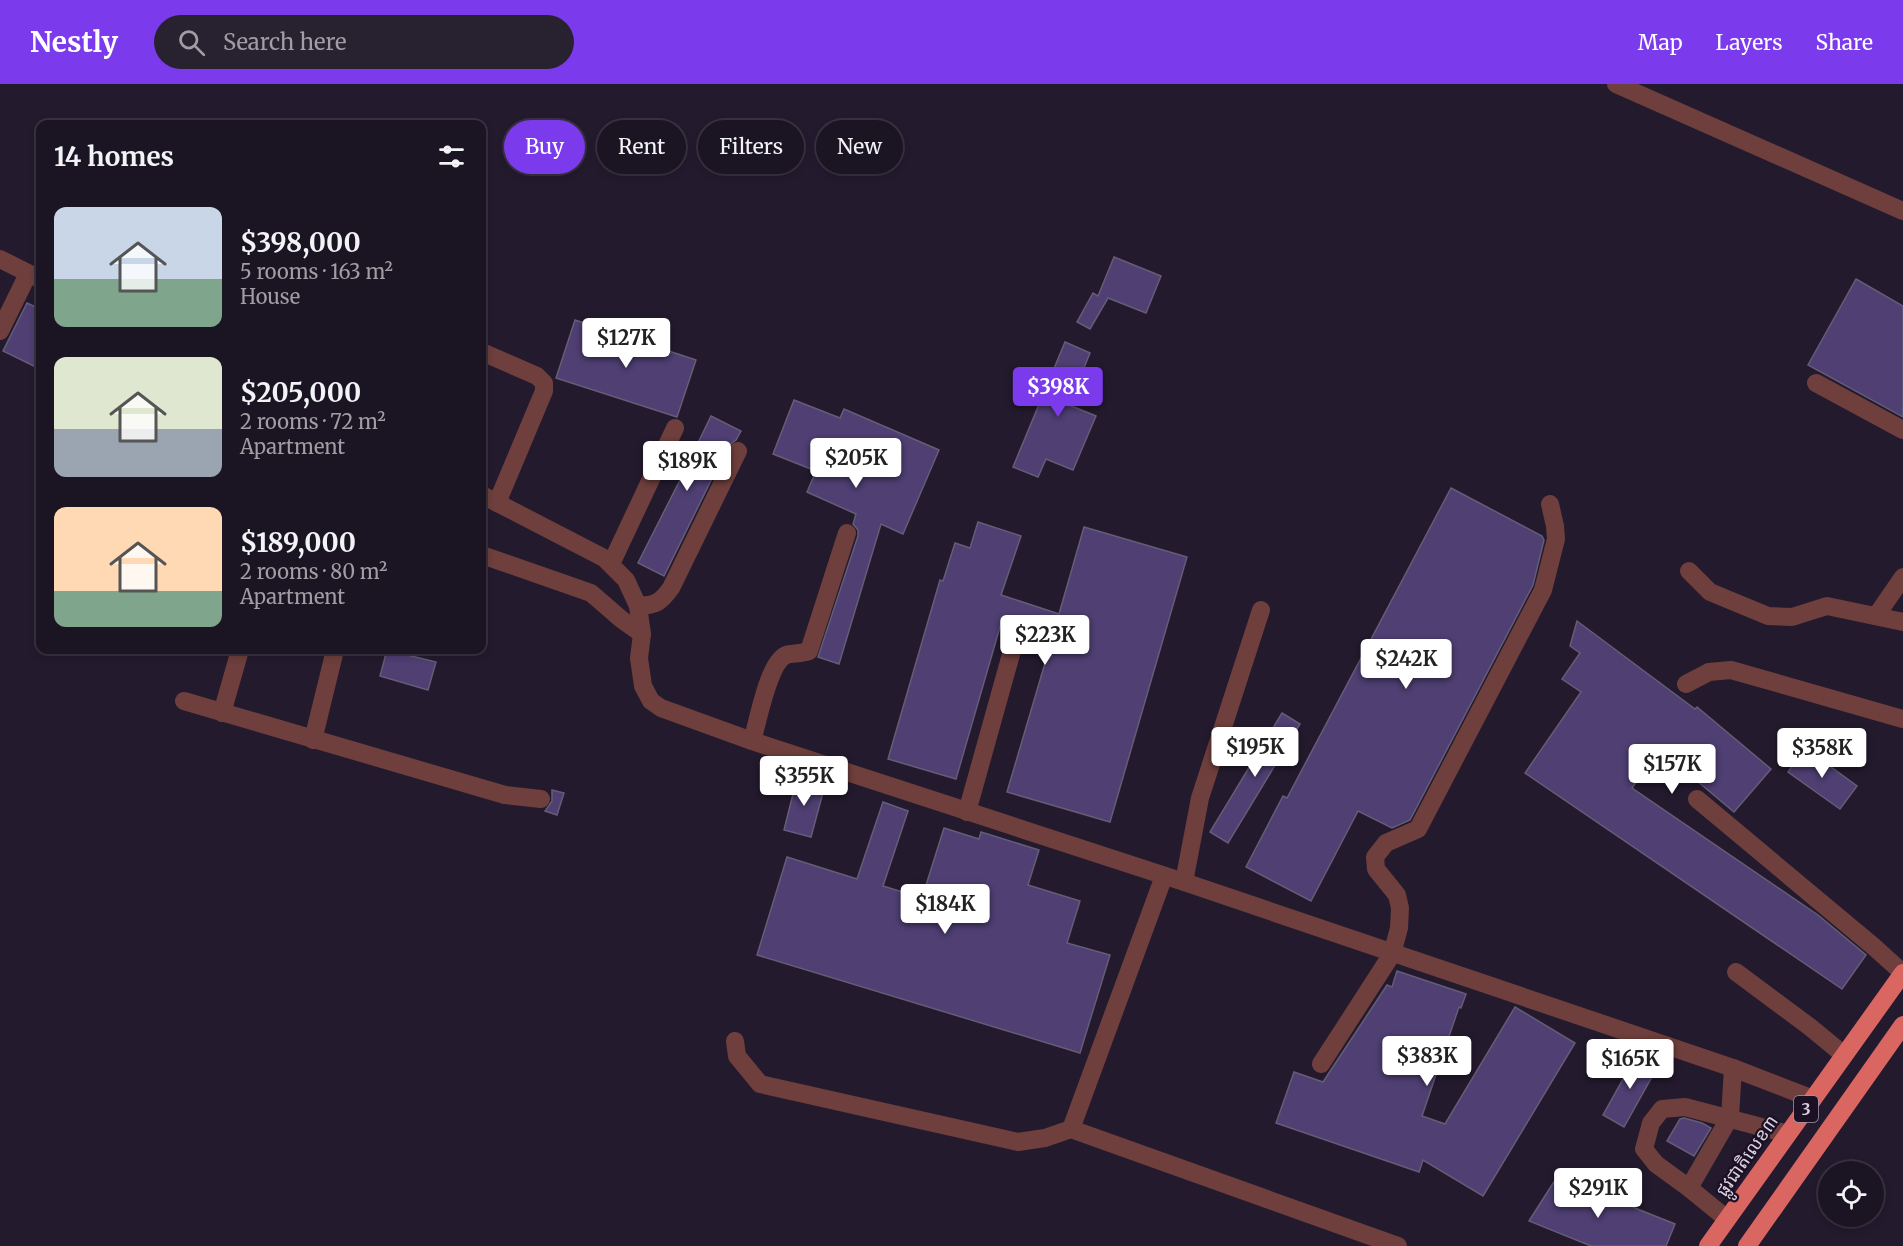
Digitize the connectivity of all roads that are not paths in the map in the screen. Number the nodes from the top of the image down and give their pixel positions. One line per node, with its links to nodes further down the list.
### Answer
1 (1617, 84): 2 (street)
2 (1903, 211)
3 (0, 259): 4 (street)
4 (34, 277): 5 (street)
5 (0, 331)
6 (486, 354): 11 (street)
7 (1816, 382): 9 (street)
8 (675, 428): 15 (street)
9 (1903, 430)
10 (738, 451): 18 (street)
11 (489, 499): 15 (street)
12 (1550, 504): 37 (street)
13 (847, 533): 31 (street)
14 (486, 556): 23 (street)
15 (611, 564): 18 (street)
16 (1689, 571): 20 (street)
17 (1903, 577): 20 (street)
18 (638, 606): 23 (street)
19 (1261, 610): 36 (street)
20 (1876, 616): 21 (street)
21 (1903, 622)
22 (1017, 633): 34 (street)
23 (642, 634): 31 (street)
24 (239, 654): 28 (street)
25 (334, 654): 30 (street)
26 (1686, 684): 29 (street)
27 (184, 701): 28 (street)
28 (222, 713): 30 (street)
29 (1903, 719)
30 (313, 740): 32 (street)
31 (753, 741): 34 (street)
32 (541, 799)
33 (1697, 800): 39 (street)
34 (967, 812): 35 (street)
35 (1164, 876): 36 (street); 47 (street)
36 (1184, 882): 37 (street)
37 (1392, 954): 43 (street); 44 (street)
38 (1736, 972): 42 (street)
39 (1903, 973): 42 (highway, ផ្លូវជាតិលេខ៣ / 3)
40 (1903, 1025): 53 (highway, 3)
41 (735, 1041): 47 (street)
42 (1844, 1055): 45 (highway, ផ្លូវជាតិលេខ៣ / 3)
43 (1321, 1064)
44 (1733, 1068): 45 (street); 46 (street)
45 (1813, 1099): 48 (highway, ផ្លូវជាតិលេខ៣ / 3)
46 (1730, 1117): 48 (street); 49 (street); 49 (street)
47 (1071, 1130): 51 (street)
48 (1788, 1134): 50 (highway, ផ្លូវជាតិលេខ៣ / 3)
49 (1689, 1188): 50 (street)
50 (1727, 1219): 52 (highway, ផ្លូវជាតិលេខ៣ / 3)
51 (1398, 1246)
52 (1708, 1246)
53 (1747, 1246)

